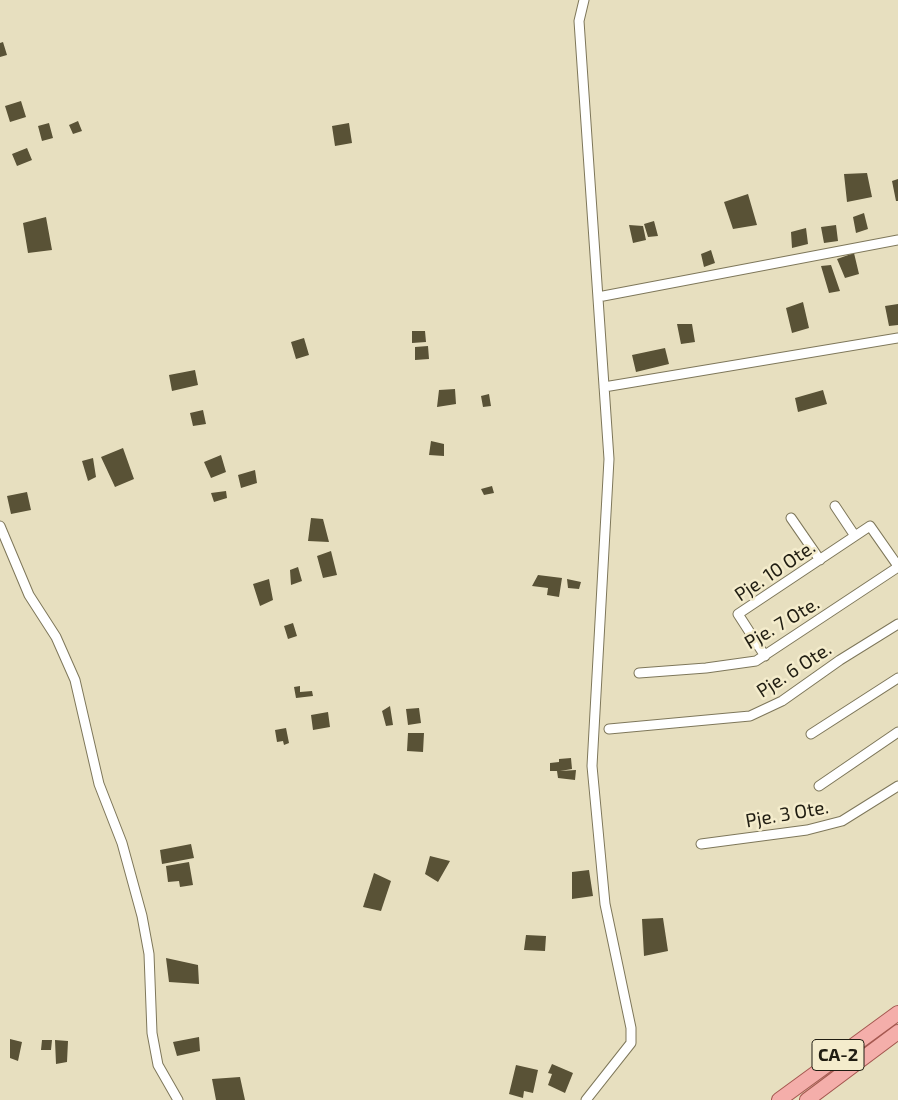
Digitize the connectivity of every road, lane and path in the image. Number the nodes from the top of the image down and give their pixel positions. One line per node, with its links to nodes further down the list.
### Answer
1 (584, 0): 3 (street)
2 (898, 240): 3 (street)
3 (598, 297): 5 (street)
4 (898, 338): 5 (street)
5 (604, 387): 25 (street)
6 (835, 506): 9 (street)
7 (791, 518): 10 (street)
8 (0, 526): 24 (street)
9 (855, 536): 10 (street, Pje. 10 Ote.); 11 (street, Pje. 10 Ote.)
10 (820, 560): 13 (street, Pje. 10 Ote.)
11 (898, 567): 13 (street, Pje. 7 Ote.)
12 (898, 624): 16 (street, Pje. 6 Ote.)
13 (765, 656): 14 (street, Pje. 7 Ote.)
14 (639, 673)
15 (898, 678): 18 (street)
16 (609, 729)
17 (898, 732): 19 (street)
18 (811, 734)
19 (819, 786)
20 (898, 786): 21 (street, Pje. 3 Ote.)
21 (701, 844)
22 (898, 1013): 26 (main road, CA-2)
23 (898, 1032): 27 (main road, CA-2)
24 (178, 1100)
25 (586, 1100)
26 (779, 1100)
27 (808, 1100)

